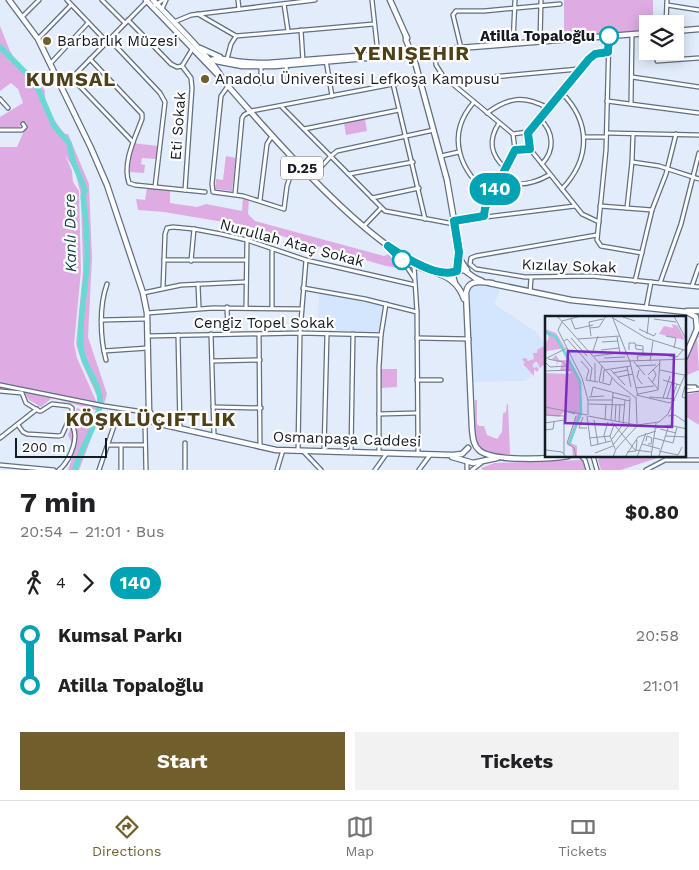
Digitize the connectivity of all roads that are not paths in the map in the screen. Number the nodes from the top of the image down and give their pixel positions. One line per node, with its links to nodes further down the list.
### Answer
1 (9, 0): 25 (main road)
2 (38, 0): 25 (street)
3 (66, 0): 16 (street)
4 (102, 0): 26 (street)
5 (164, 0): 13 (street); 19 (street)
6 (238, 0): 20 (street)
7 (315, 0): 14 (street)
8 (372, 0): 29 (street)
9 (390, 0): 38 (main road)
10 (515, 0): 21 (street)
11 (541, 0): 18 (street)
12 (667, 0): 17 (street)
13 (151, 2): 19 (main road, D.25); 26 (street); 44 (main road, D.25)
14 (284, 4): 20 (street); 33 (street)
15 (560, 4): 18 (street)
16 (71, 5): 28 (street); 39 (street)
17 (667, 5): 22 (street); 24 (street)
18 (540, 6): 21 (street); 41 (street)
19 (162, 9): 27 (main road, D.25)
20 (239, 9): 23 (street)
21 (514, 9): 43 (street); 45 (street)
22 (699, 10)
23 (197, 14): 27 (street); 36 (street)
24 (666, 15)
25 (22, 18): 39 (main road)
26 (127, 21): 40 (street); 62 (street)
27 (174, 22): 44 (main road, D.25)
28 (88, 23): 40 (street); 60 (street)
29 (374, 24): 31 (street); 50 (street)
30 (699, 29): 32 (main road)
31 (301, 30): 33 (street); 58 (street)
32 (684, 30)
33 (288, 31): 36 (street)
34 (632, 34): 35 (main road); 37 (main road); 66 (street)
35 (639, 34)
36 (236, 36): 54 (street)
37 (609, 36): 41 (main road); 49 (street)
38 (406, 38): 42 (main road); 46 (main road); 51 (main road)
39 (38, 39): 60 (main road)
40 (108, 41): 53 (street); 123 (street)
41 (540, 42): 43 (main road)
42 (410, 44): 46 (main road); 47 (main road)
43 (513, 44): 45 (main road)
44 (196, 47): 54 (main road); 57 (main road, D.25); 62 (street)
45 (460, 48): 47 (main road); 48 (main road)
46 (412, 52): 47 (main road); 51 (main road); 59 (main road)
47 (421, 52): 48 (main road); 59 (main road)
48 (435, 52): 70 (street)
49 (608, 52): 65 (street); 79 (street)
50 (378, 54): 51 (main road); 55 (main road)
51 (403, 54): 55 (main road); 59 (main road)
52 (699, 58): 56 (street)
53 (90, 59): 67 (street); 104 (street)
54 (225, 60): 57 (main road); 58 (main road); 63 (main road); 64 (main road)
55 (327, 60): 58 (main road); 77 (street)
56 (657, 61)
57 (208, 62): 64 (main road, D.25); 71 (main road, D.25)
58 (303, 62): 61 (main road)
59 (415, 62): 69 (main road)
60 (50, 65): 75 (main road)
61 (286, 65): 63 (main road); 68 (street)
62 (182, 66): 126 (street, Eti Sokak)
63 (261, 66): 72 (street)
64 (216, 68): 71 (main road, D.25)
65 (579, 69): 70 (street); 76 (street)
66 (632, 77): 74 (street); 81 (street)
67 (72, 78): 75 (street); 104 (street)
68 (287, 79)
69 (420, 79): 73 (street); 94 (main road)
70 (449, 81): 80 (street)
71 (226, 83): 86 (main road, D.25); 128 (street)
72 (261, 84)
73 (392, 84): 77 (street); 85 (street)
74 (699, 87)
75 (61, 88): 168 (main road)
76 (561, 92): 84 (street); 103 (street)
77 (332, 96): 82 (street)
78 (0, 98): 83 (street)
79 (607, 101): 81 (street); 100 (street)
80 (474, 102): 87 (street); 107 (street)
81 (631, 103): 88 (street)
82 (282, 106): 86 (street); 92 (street)
83 (8, 108)
84 (548, 108): 87 (street); 89 (street)
85 (399, 110): 92 (street); 102 (street)
86 (251, 112): 99 (main road, D.25); 128 (street)
87 (487, 113): 90 (street)
88 (699, 113)
89 (540, 119): 95 (street); 114 (street)
90 (499, 122): 96 (street); 115 (street)
91 (23, 124): 93 (street)
92 (304, 129): 109 (street)
93 (0, 130)
94 (434, 130): 102 (street); 110 (main road)
95 (528, 133): 96 (street); 105 (street)
96 (513, 134): 106 (street)
97 (633, 134): 98 (street); 100 (street); 113 (street)
98 (676, 134): 101 (street); 116 (street)
99 (272, 135): 111 (main road, D.25); 131 (street)
100 (606, 135): 103 (street); 133 (street)
101 (699, 135)
102 (406, 136): 109 (street); 112 (street)
103 (584, 137): 125 (street)
104 (133, 142): 123 (street)
105 (530, 149): 106 (street); 114 (street)
106 (515, 150): 115 (street)
107 (459, 152): 110 (street); 129 (street)
108 (699, 153): 120 (street)
109 (331, 156): 117 (street); 119 (street)
110 (441, 156): 139 (main road)
111 (295, 161): 119 (main road, D.25); 131 (street)
112 (412, 162): 117 (street); 124 (street)
113 (632, 162): 116 (street); 135 (street)
114 (542, 164): 118 (street)
115 (505, 168): 122 (street)
116 (667, 169): 120 (street); 136 (street)
117 (350, 174): 130 (street)
118 (549, 174): 122 (street); 125 (street)
119 (311, 178): 141 (main road, D.25)
120 (693, 178): 121 (street); 164 (street)
121 (699, 179)
122 (500, 180): 129 (street)
123 (155, 187): 126 (street)
124 (419, 188): 130 (street); 138 (street)
125 (562, 189): 132 (street)
126 (185, 190): 127 (street)
127 (205, 192)
128 (235, 194): 131 (street)
129 (492, 196): 137 (street)
130 (372, 198): 134 (street)
131 (260, 200)
132 (575, 206): 137 (street); 140 (street)
133 (600, 206): 135 (street); 140 (street)
134 (381, 208): 138 (street); 141 (street)
135 (627, 208): 136 (street)
136 (652, 210): 148 (street)
137 (484, 216): 139 (street)
138 (425, 219): 139 (street)
139 (454, 222): 147 (main road)
140 (599, 222): 143 (street)
141 (364, 226): 145 (main road, D.25)
142 (194, 229): 144 (street, Nurullah Ataç Sokak); 149 (street, Nurullah Ataç Sokak); 150 (street)
143 (597, 235): 148 (street); 158 (street, Kızılay Sokak)
144 (247, 240): 146 (street, Nurullah Ataç Sokak); 151 (street)
145 (388, 246): 153 (main road, D.25); 154 (main road, D.25)
146 (272, 249): 152 (street, Nurullah Ataç Sokak); 181 (street)
147 (459, 252): 156 (main road); 157 (main road)
148 (642, 253): 160 (street)
149 (164, 260): 150 (street); 172 (street)
150 (191, 260): 151 (street)
151 (246, 260): 161 (street)
152 (306, 260): 167 (street, Nurullah Ataç Sokak); 173 (street)
153 (402, 260): 154 (main road, D.25); 159 (street)
154 (414, 265): 156 (main road, D.25); 159 (street); 170 (main road, D.25)
155 (699, 266): 169 (street)
156 (456, 271): 157 (main road, D.25); 170 (main road)
157 (469, 273): 163 (main road, D.25)
158 (531, 278): 160 (street, Kızılay Sokak); 174 (street)
159 (415, 280): 167 (street)
160 (635, 281): 162 (street, Kızılay Sokak)
161 (246, 282): 166 (street); 180 (street)
162 (651, 282): 164 (street, Kızılay Sokak); 182 (street)
163 (492, 283): 174 (main road, D.25); 177 (main road)
164 (660, 283): 169 (street, Kızılay Sokak)
165 (107, 284): 189 (street)
166 (198, 284): 172 (street); 178 (street)
167 (415, 285): 186 (street)
168 (140, 286): 175 (main road); 188 (main road)
169 (692, 286): 171 (street, Kızılay Sokak)
170 (457, 287): 177 (main road)
171 (699, 287)
172 (163, 288): 175 (street)
173 (303, 288): 176 (street); 183 (street)
174 (530, 292): 182 (main road, D.25)
175 (143, 293): 187 (main road)
176 (386, 304): 186 (street); 199 (street)
177 (466, 305): 202 (main road)
178 (199, 308): 179 (street); 187 (street)
179 (227, 308): 180 (street); 193 (street)
180 (246, 308): 181 (street)
181 (272, 308): 183 (street)
182 (646, 308): 184 (main road, D.25)
183 (301, 309): 195 (street)
184 (680, 311): 185 (main road, D.25); 190 (main road)
185 (699, 311)
186 (416, 312): 201 (street)
187 (147, 313): 191 (main road)
188 (145, 319): 189 (street); 191 (main road)
189 (102, 320): 204 (street)
190 (698, 328): 205 (main road)
191 (148, 329): 200 (main road)
192 (211, 334): 193 (street, Cengiz Topel Sokak); 198 (street, Cengiz Topel Sokak); 208 (street)
193 (228, 334): 194 (street, Cengiz Topel Sokak)
194 (259, 334): 195 (street, Cengiz Topel Sokak); 207 (street)
195 (300, 334): 196 (street, Cengiz Topel Sokak); 239 (street)
196 (327, 334): 197 (street, Cengiz Topel Sokak); 240 (street)
197 (353, 334): 199 (street, Cengiz Topel Sokak); 241 (street)
198 (178, 335): 200 (street, Cengiz Topel Sokak); 227 (street)
199 (381, 335): 220 (street)
200 (148, 336): 203 (main road)
201 (417, 338): 202 (street); 209 (street)
202 (469, 339): 228 (main road)
203 (149, 348): 204 (street); 221 (main road)
204 (104, 351): 206 (street)
205 (686, 355)
206 (106, 360)
207 (260, 360): 208 (street); 217 (street)
208 (212, 361): 216 (street)
209 (417, 380): 210 (street); 219 (street)
210 (441, 380)
211 (0, 385): 221 (street)
212 (686, 387): 213 (street)
213 (699, 388): 215 (street)
214 (0, 391): 218 (street)
215 (686, 391)
216 (213, 407): 217 (street); 230 (street)
217 (260, 408): 236 (street)
218 (37, 409): 222 (street); 226 (street)
219 (417, 413): 220 (street); 244 (street)
220 (379, 414): 242 (street)
221 (145, 415): 224 (main road, Osmanpaşa Caddesi); 225 (main road, Osmanpaşa Caddesi); 229 (street)
222 (68, 422): 226 (street); 256 (street)
223 (115, 423): 233 (street)
224 (157, 423): 225 (main road, Osmanpaşa Caddesi); 229 (street)
225 (164, 424): 227 (main road, Osmanpaşa Caddesi)
226 (18, 425): 231 (street)
227 (180, 428): 230 (main road, Osmanpaşa Caddesi)
228 (472, 429): 237 (main road); 247 (main road)
229 (146, 430): 235 (street)
230 (214, 437): 236 (main road, Osmanpaşa Caddesi)
231 (0, 438)
232 (185, 442): 260 (street)
233 (108, 444): 234 (street); 257 (street)
234 (121, 445): 235 (street); 258 (street)
235 (145, 445): 259 (street)
236 (260, 447): 238 (main road, Osmanpaşa Caddesi)
237 (468, 448): 246 (main road, Osmanpaşa Caddesi); 251 (main road)
238 (283, 450): 239 (main road, Osmanpaşa Caddesi); 262 (street)
239 (300, 451): 240 (main road, Osmanpaşa Caddesi); 254 (street)
240 (324, 452): 241 (main road, Osmanpaşa Caddesi)
241 (351, 452): 242 (main road, Osmanpaşa Caddesi)
242 (379, 453): 243 (main road, Osmanpaşa Caddesi)
243 (387, 453): 244 (main road, Osmanpaşa Caddesi); 263 (street)
244 (418, 454): 245 (main road, Osmanpaşa Caddesi)
245 (430, 455): 246 (main road, Osmanpaşa Caddesi); 264 (street)
246 (440, 455): 251 (main road, Osmanpaşa Caddesi)
247 (511, 458): 248 (main road); 252 (main road, Osmanpaşa Caddesi)
248 (545, 458)
249 (583, 458): 267 (street)
250 (699, 460): 268 (street)
251 (467, 461): 252 (main road, Osmanpaşa Caddesi); 265 (street)
252 (483, 461): 266 (street)
253 (0, 465): 255 (street)
254 (319, 469)
255 (54, 470)
256 (59, 470)
257 (99, 470)
258 (121, 470)
259 (146, 470)
260 (185, 470): 261 (street)
261 (191, 470)
262 (277, 470)
263 (375, 470)
264 (419, 470)
265 (467, 470)
266 (472, 470)
267 (588, 470)
268 (646, 470)

